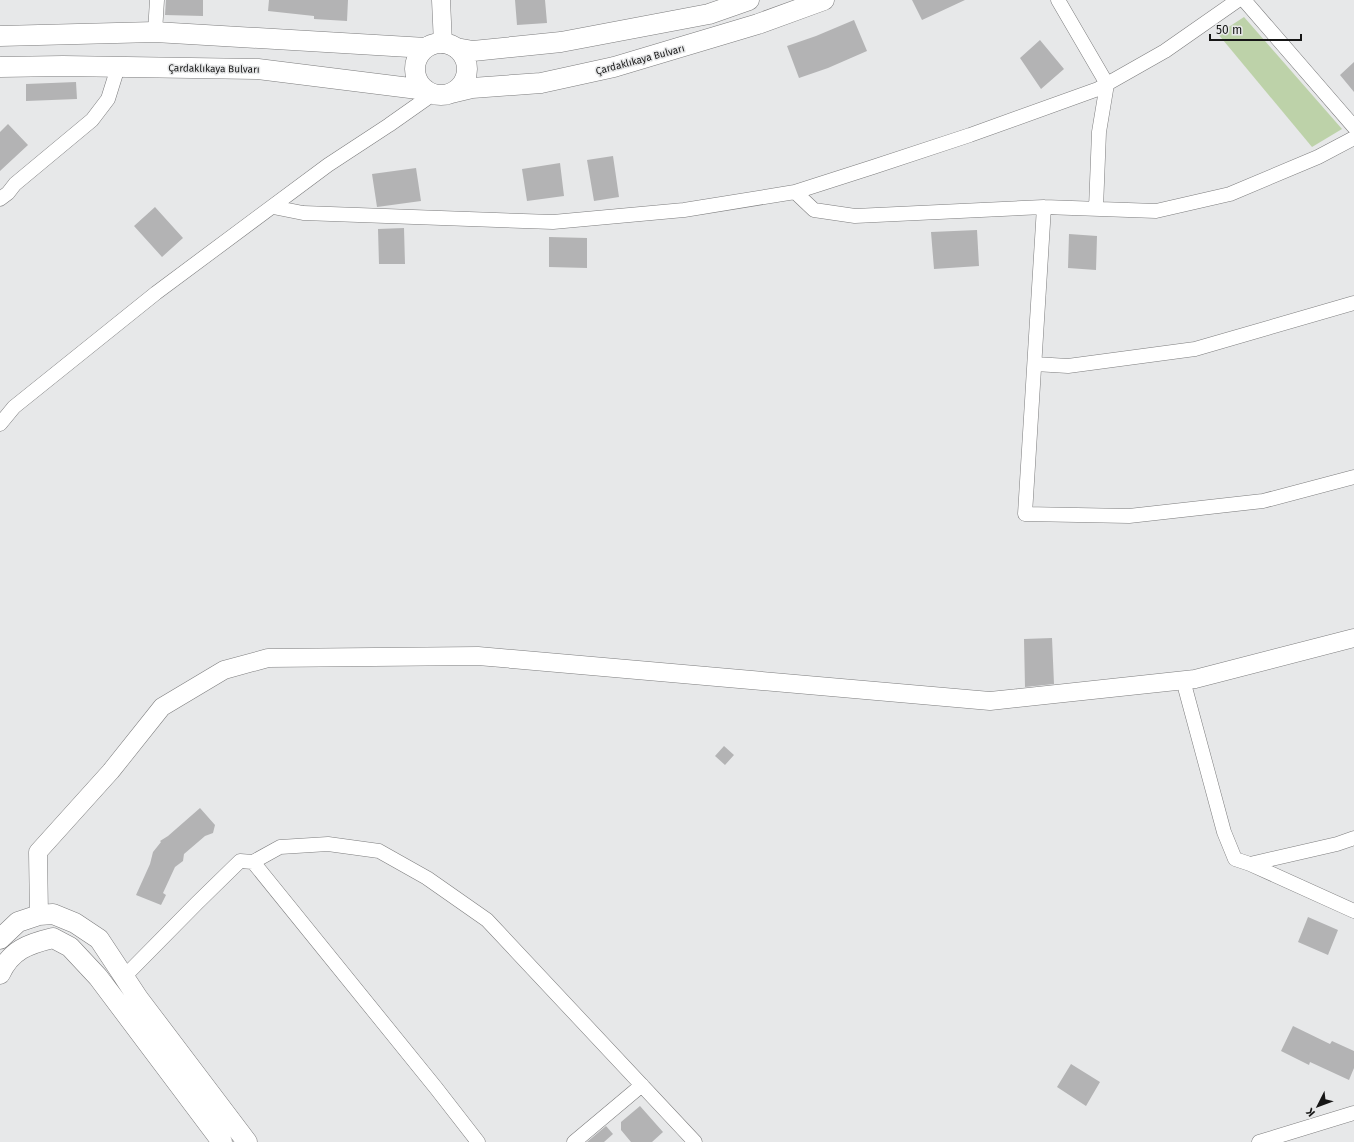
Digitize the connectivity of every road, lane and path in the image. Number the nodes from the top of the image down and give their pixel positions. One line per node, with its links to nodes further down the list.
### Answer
1 (157, 0): 7 (street)
2 (441, 0): 9 (street)
3 (749, 0): 9 (main road)
4 (824, 0): 13 (main road, Çardaklıkaya Bulvarı)
5 (1058, 0): 12 (street)
6 (1236, 1): 12 (street); 14 (street)
7 (155, 32): 8 (main road); 9 (main road)
8 (0, 36)
9 (442, 47): 13 (main road); 13 (main road)
10 (0, 67): 11 (main road, Çardaklıkaya Bulvarı)
11 (118, 67): 13 (main road, Çardaklıkaya Bulvarı); 17 (street)
12 (1107, 84): 16 (street); 20 (street)
13 (437, 93): 18 (street)
14 (1354, 127)
15 (1354, 138): 20 (street)
16 (795, 192): 18 (street); 19 (street)
17 (0, 198)
18 (273, 207): 23 (street)
19 (1044, 207): 20 (street); 22 (street)
20 (1096, 208)
21 (1354, 303): 22 (street)
22 (1035, 364): 26 (street)
23 (14, 407): 24 (street); 25 (street)
24 (0, 410)
25 (0, 424)
26 (1354, 477)
27 (1354, 638): 28 (street)
28 (1184, 680): 31 (street); 33 (street)
29 (1354, 838): 31 (street)
30 (253, 862): 36 (street); 37 (street); 41 (street)
31 (1250, 864): 32 (street)
32 (1354, 911)
33 (39, 915): 34 (main road); 36 (main road)
34 (0, 939)
35 (0, 974): 39 (main road)
36 (124, 977): 40 (main road)
37 (642, 1086): 42 (street); 43 (street)
38 (1354, 1113): 44 (street)
39 (222, 1142)
40 (247, 1142)
41 (478, 1142)
42 (574, 1142)
43 (695, 1142)
44 (1259, 1142)

